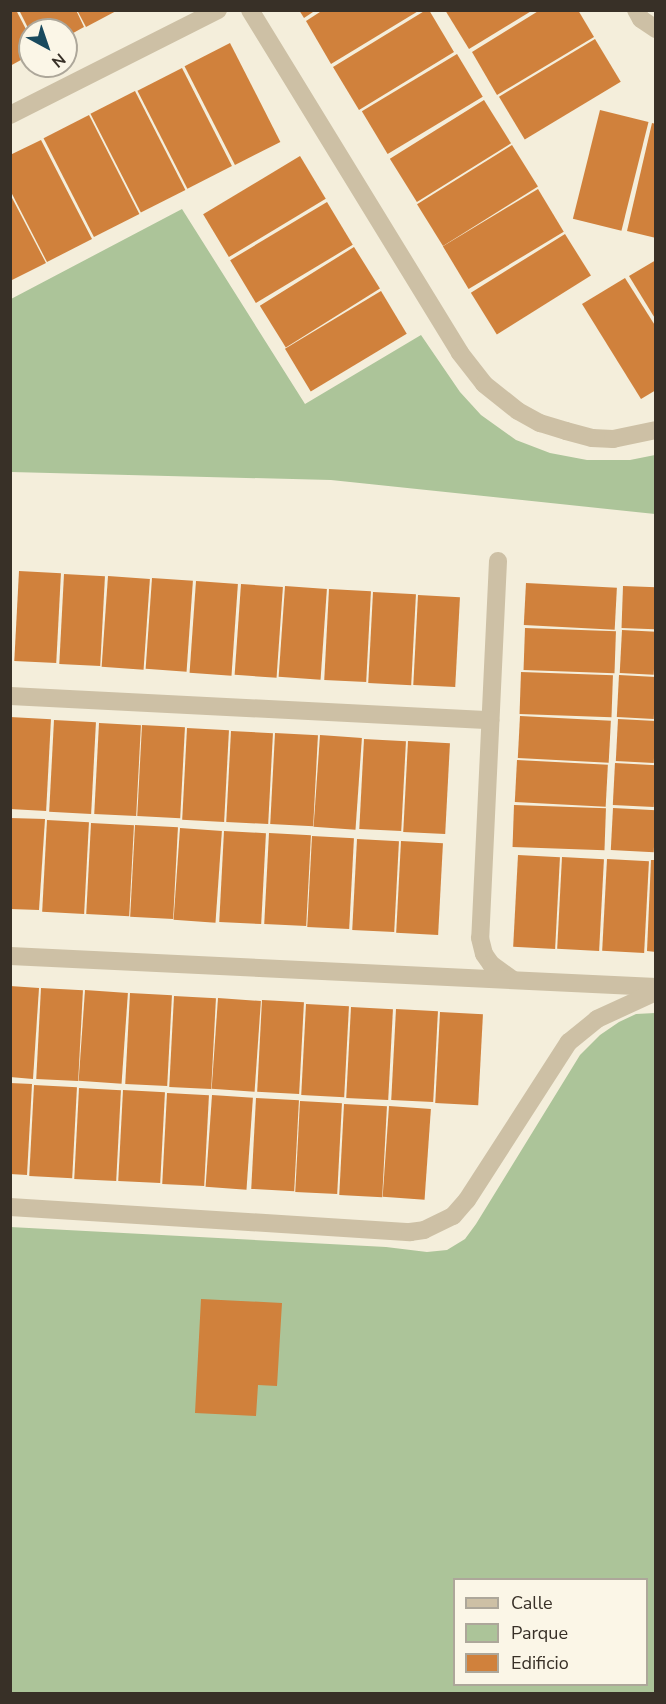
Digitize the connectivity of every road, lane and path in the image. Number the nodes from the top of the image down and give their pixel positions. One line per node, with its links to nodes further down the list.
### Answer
1 (218, 10): 5 (street)
2 (250, 10): 6 (street)
3 (636, 10): 4 (street)
4 (656, 28)
5 (10, 115)
6 (656, 430)
7 (498, 561): 9 (street)
8 (10, 696): 9 (street)
9 (490, 720): 11 (street)
10 (10, 956): 11 (street)
11 (514, 981): 12 (street)
12 (656, 987)
13 (656, 992): 14 (street)
14 (10, 1207)

